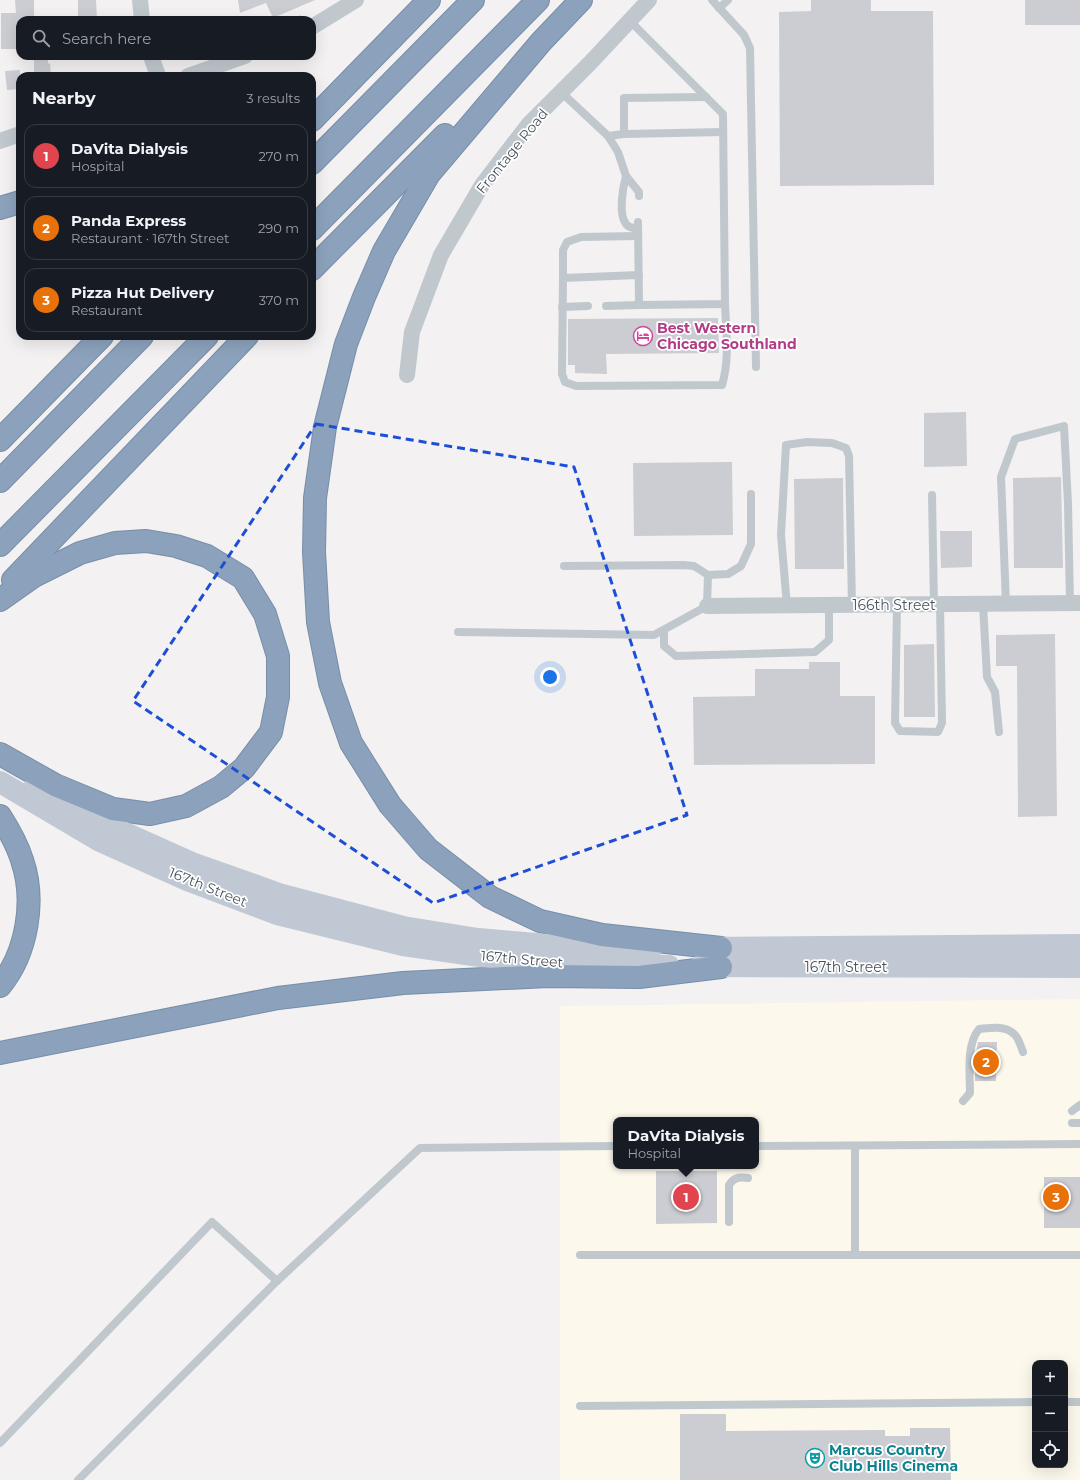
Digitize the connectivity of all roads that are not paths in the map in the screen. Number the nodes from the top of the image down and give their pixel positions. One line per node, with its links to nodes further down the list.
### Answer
1 (140, 0): 12 (street)
2 (356, 0): 10 (street)
3 (429, 0): 15 (highway)
4 (473, 0): 30 (highway)
5 (538, 0): 35 (highway)
6 (581, 0): 16 (highway)
7 (649, 0): 13 (street, Frontage Road)
8 (712, 0): 11 (lane)
9 (728, 0): 11 (lane)
10 (339, 5): 14 (street)
11 (719, 8): 49 (lane)
12 (142, 16)
13 (630, 20): 21 (street, Frontage Road); 23 (lane)
14 (316, 24)
15 (398, 31): 22 (highway); 24 (highway)
16 (541, 42): 37 (highway); 77 (highway)
17 (152, 60): 19 (street)
18 (234, 60): 20 (street)
19 (157, 72)
20 (199, 72)
21 (561, 92): 28 (lane); 50 (street, Frontage Road)
22 (316, 94)
23 (706, 97): 25 (lane); 26 (lane)
24 (316, 116)
25 (723, 132): 26 (lane); 40 (lane)
26 (624, 134): 28 (lane)
27 (16, 135): 29 (street)
28 (608, 136): 31 (lane)
29 (0, 141)
30 (316, 159)
31 (626, 176): 32 (lane); 36 (lane)
32 (639, 196)
33 (16, 203): 34 (highway)
34 (0, 208)
35 (316, 225)
36 (638, 229): 38 (lane); 39 (lane)
37 (316, 265)
38 (639, 275): 39 (lane); 41 (lane)
39 (563, 278): 44 (lane)
40 (725, 304): 41 (lane); 44 (lane)
41 (639, 305): 43 (lane)
42 (588, 306): 44 (lane)
43 (606, 306)
44 (562, 307)
45 (98, 340): 51 (highway)
46 (138, 340): 52 (highway)
47 (203, 340): 55 (highway)
48 (243, 340): 58 (highway)
49 (756, 366)
50 (407, 375)
51 (0, 440)
52 (0, 481)
53 (751, 494): 57 (lane)
54 (932, 494): 60 (lane)
55 (0, 545)
56 (564, 566): 57 (lane)
57 (708, 575): 67 (lane)
58 (0, 594)
59 (0, 600): 72 (highway)
60 (937, 604): 61 (street, 166th Street); 66 (street, 166th Street); 66 (lane)
61 (983, 604): 62 (street, 166th Street); 71 (lane)
62 (1006, 604): 63 (street, 166th Street); 63 (lane)
63 (1075, 604)
64 (829, 605): 65 (street, 166th Street); 68 (street, 166th Street); 69 (lane)
65 (852, 605): 66 (street, 166th Street); 68 (lane)
66 (897, 605)
67 (708, 606): 68 (street, 166th Street); 69 (lane)
68 (787, 606)
69 (664, 630): 70 (lane)
70 (458, 632)
71 (999, 732)
72 (0, 754)
73 (0, 763): 77 (main road, 167th Street)
74 (0, 782): 77 (main road, 167th Street)
75 (0, 816): 79 (highway)
76 (1080, 946): 77 (main road, 167th Street)
77 (721, 957): 78 (main road, 167th Street); 81 (highway)
78 (1080, 967)
79 (0, 986)
80 (1023, 1052): 82 (lane)
81 (0, 1053)
82 (963, 1101)
83 (1080, 1105): 84 (lane)
84 (1072, 1111)
85 (1080, 1144): 88 (lane)
86 (613, 1146): 94 (lane)
87 (759, 1146): 88 (lane)
88 (855, 1146): 92 (lane)
89 (748, 1178): 90 (lane)
90 (729, 1222)
91 (580, 1255): 92 (lane)
92 (855, 1255): 93 (lane)
93 (1080, 1255)
94 (277, 1281): 99 (lane); 100 (lane)
95 (1032, 1402): 98 (lane)
96 (1068, 1402): 97 (lane)
97 (1080, 1402)
98 (580, 1406)
99 (0, 1443)
100 (78, 1480)

